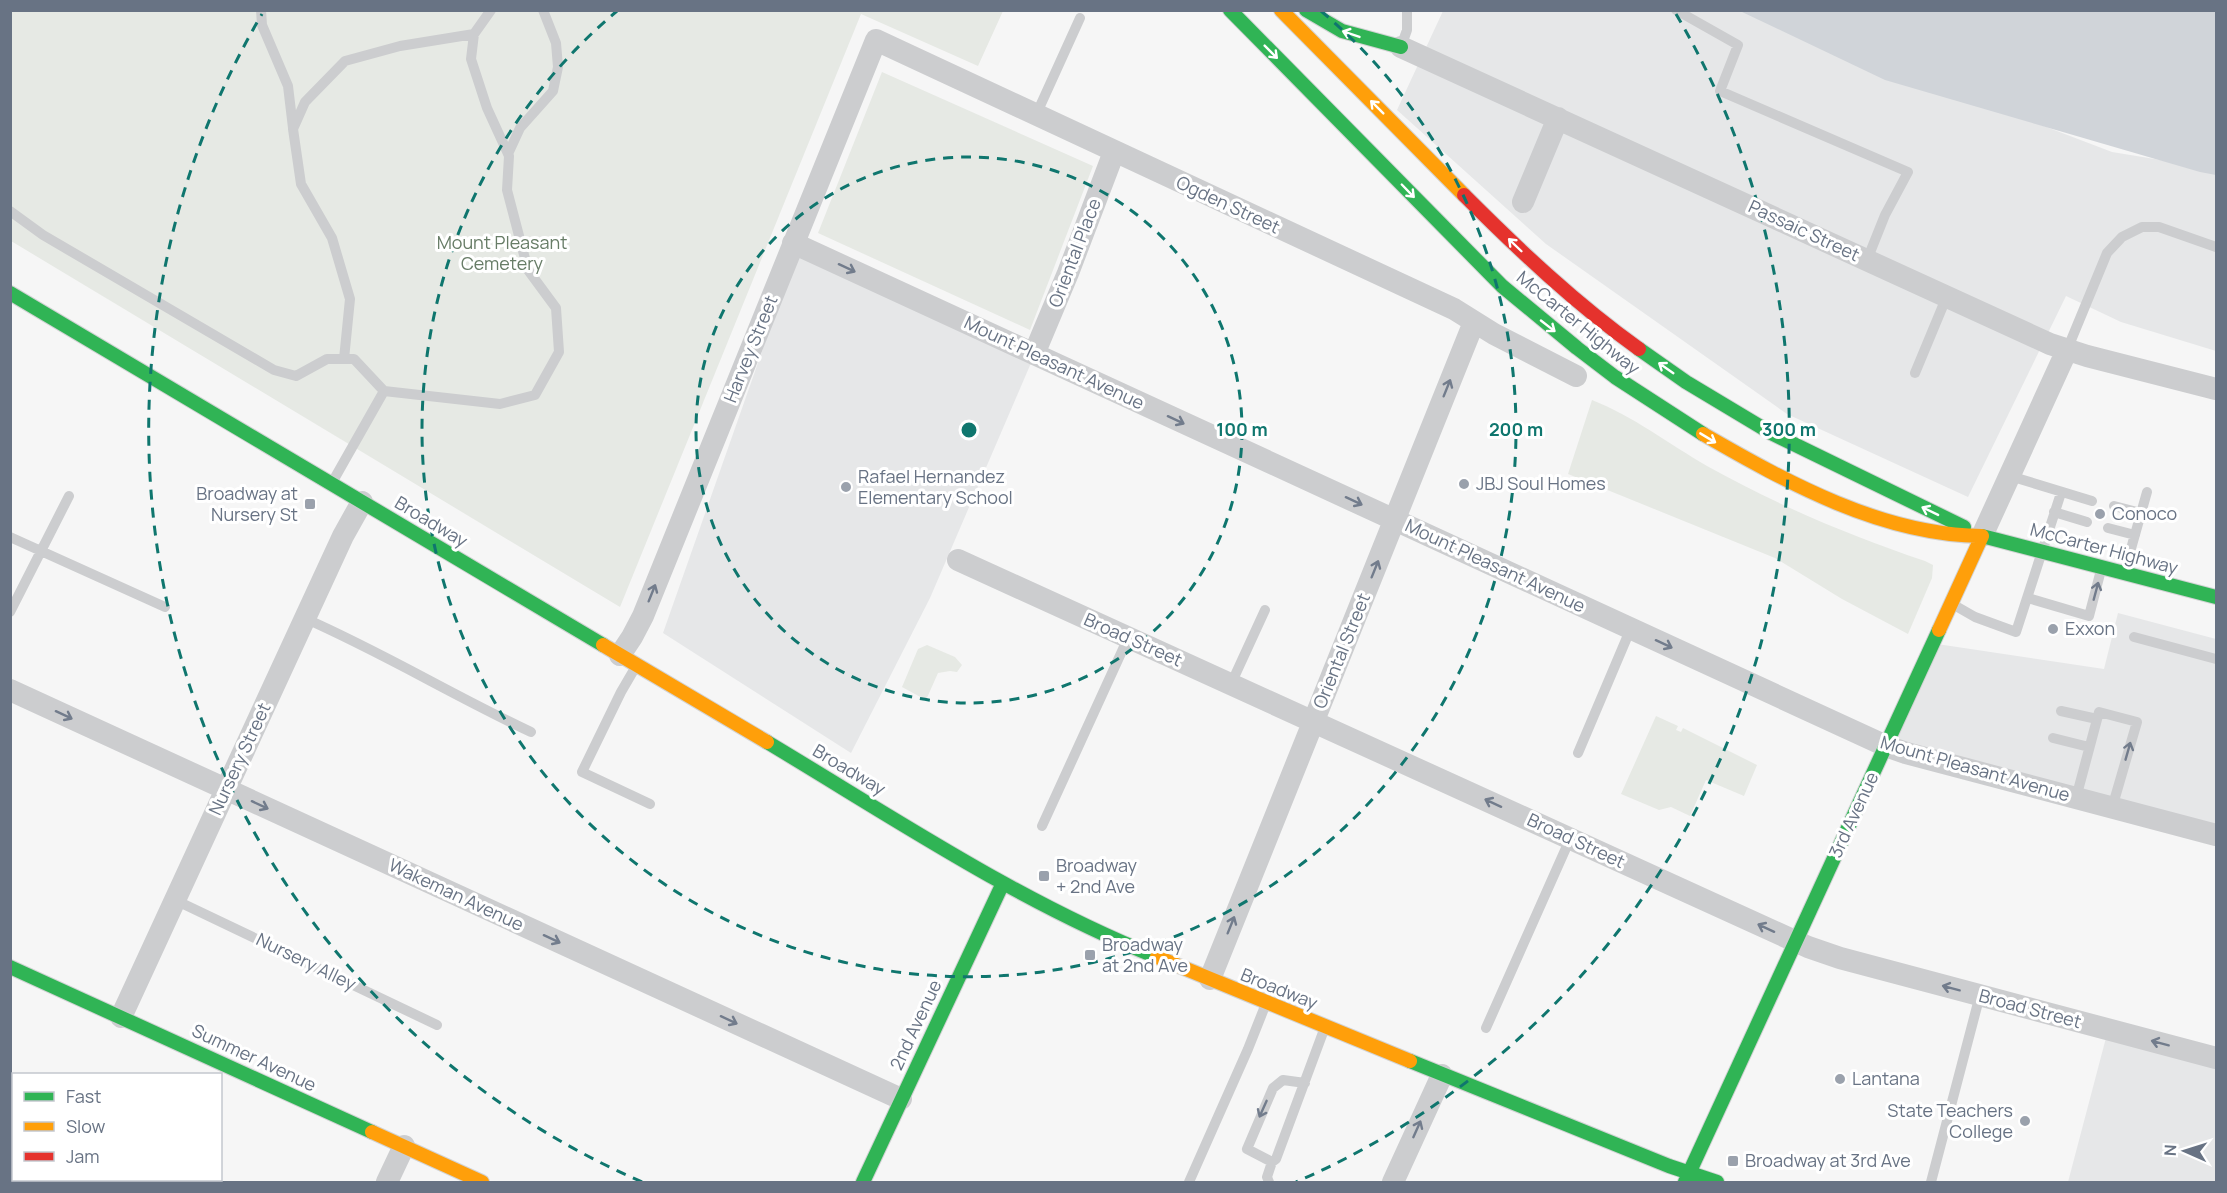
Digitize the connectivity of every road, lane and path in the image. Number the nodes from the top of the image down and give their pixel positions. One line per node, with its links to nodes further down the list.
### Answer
1 (261, 10): 15 (lane)
2 (491, 10): 10 (lane)
3 (543, 10): 17 (lane)
4 (1230, 10): 47 (main road, McCarter Highway, one-way to 47)
5 (1281, 10): 47 (main road, McCarter Highway, one-way to 5)
6 (1306, 10): 12 (main road, one-way to 6)
7 (1407, 10): 12 (lane)
8 (1676, 10): 22 (lane)
9 (1080, 18): 13 (lane)
10 (474, 34): 15 (lane); 17 (lane)
11 (876, 40): 13 (street, Ogden Street); 20 (street, Harvey Street)
12 (1401, 47): 14 (street, Passaic Street)
13 (1036, 116): 16 (street, Ogden Street)
14 (1558, 118): 18 (street); 22 (street, Passaic Street)
15 (293, 129): 28 (lane)
16 (1114, 152): 25 (street, Ogden Street); 27 (street, Oriental Place)
17 (508, 154): 32 (lane)
18 (1523, 202)
19 (10, 211): 28 (lane)
20 (793, 243): 27 (street, Mount Pleasant Avenue, one-way to 27); 64 (street, Harvey Street, one-way to 20)
21 (2217, 247): 26 (lane)
22 (1867, 260): 24 (street, Passaic Street)
23 (10, 293): 34 (main road, Broadway)
24 (1947, 296): 26 (street, Passaic Street); 29 (lane)
25 (1474, 322): 30 (street, Ogden Street); 43 (street, Oriental Street, one-way to 25)
26 (2067, 350): 31 (street, Passaic Street); 33 (street, 3rd Avenue)
27 (1034, 354): 43 (street, Mount Pleasant Avenue, one-way to 43)
28 (344, 359): 32 (lane)
29 (1915, 373)
30 (1576, 376)
31 (2217, 389)
32 (384, 391): 34 (lane)
33 (2010, 476): 36 (lane); 47 (street, 3rd Avenue)
34 (331, 484): 39 (main road, Broadway)
35 (2147, 492): 42 (lane)
36 (2061, 493): 38 (lane); 41 (lane)
37 (69, 496): 49 (lane)
38 (2092, 501)
39 (362, 502): 60 (street, Nursery Street); 64 (main road, Broadway)
40 (2114, 506): 42 (lane)
41 (2054, 512): 44 (lane); 50 (lane)
42 (2141, 513): 46 (lane)
43 (1395, 520): 61 (street, Mount Pleasant Avenue); 70 (street, Oriental Street, one-way to 43)
44 (2087, 522)
45 (2108, 528): 46 (lane)
46 (2135, 535): 53 (lane)
47 (1982, 536): 50 (main road, McCarter Highway); 56 (main road, 3rd Avenue)
48 (10, 537): 49 (lane)
49 (41, 551): 57 (lane); 59 (lane)
50 (2042, 551): 52 (main road, McCarter Highway); 55 (lane)
51 (958, 560): 63 (street, Broad Street)
52 (2102, 567): 53 (main road, McCarter Highway); 55 (lane, one-way to 52)
53 (2124, 574): 54 (main road, McCarter Highway)
54 (2216, 594)
55 (2028, 598): 56 (lane)
56 (1952, 603): 73 (main road, 3rd Avenue)
57 (165, 607)
58 (1265, 610): 66 (lane)
59 (10, 612)
60 (304, 618): 71 (lane); 76 (street, Nursery Street)
61 (1631, 628): 73 (street, Mount Pleasant Avenue, one-way to 73); 75 (lane)
62 (2134, 637): 65 (lane)
63 (1128, 638): 66 (street, Broad Street); 80 (lane)
64 (628, 660): 78 (lane); 83 (main road, Broadway)
65 (2217, 660)
66 (1231, 684): 70 (street, Broad Street)
67 (10, 690): 76 (street, Wakeman Avenue, one-way to 76)
68 (2061, 711): 69 (lane)
69 (2097, 719): 74 (lane); 79 (lane, one-way to 69)
70 (1313, 721): 82 (street, Broad Street, one-way to 70); 87 (street, Oriental Street, one-way to 70)
71 (531, 732)
72 (2053, 738): 74 (lane)
73 (1886, 746): 77 (street, Mount Pleasant Avenue); 85 (main road, 3rd Avenue)
74 (2089, 747): 77 (lane)
75 (1578, 753)
76 (226, 789): 84 (street, Nursery Street); 97 (street, Wakeman Avenue, one-way to 97)
77 (2076, 798): 79 (street, Mount Pleasant Avenue)
78 (650, 804)
79 (2112, 808): 81 (street, Mount Pleasant Avenue)
80 (1042, 826)
81 (2217, 835)
82 (1570, 839): 85 (street, Broad Street, one-way to 82); 93 (lane)
83 (1003, 883): 87 (main road, Broadway); 97 (main road, 2nd Avenue)
84 (175, 900): 90 (street, Nursery Street); 91 (lane, Nursery Alley)
85 (1796, 942): 88 (street, Broad Street, one-way to 85); 100 (main road, 3rd Avenue)
86 (10, 967): 90 (main road, Summer Avenue)
87 (1209, 979): 89 (main road, Broadway)
88 (1980, 995): 94 (street, Broad Street, one-way to 88); 108 (lane)
89 (1266, 1002): 92 (main road, Broadway); 104 (lane)
90 (121, 1017): 98 (main road, Summer Avenue)
91 (437, 1025)
92 (1326, 1027): 95 (main road, Broadway); 96 (lane)
93 (1486, 1028)
94 (2217, 1058)
95 (1442, 1075): 100 (main road, Broadway); 106 (street, one-way to 95)
96 (1305, 1083): 99 (lane); 99 (lane, one-way to 99)
97 (901, 1099): 103 (main road, 2nd Avenue)
98 (404, 1146): 101 (street); 102 (main road, Summer Avenue)
99 (1272, 1162): 105 (lane)
100 (1688, 1178): 107 (main road, Broadway)
101 (387, 1182)
102 (482, 1182)
103 (863, 1182)
104 (1189, 1182)
105 (1269, 1182)
106 (1393, 1182)
107 (1717, 1182)
108 (1931, 1182)

